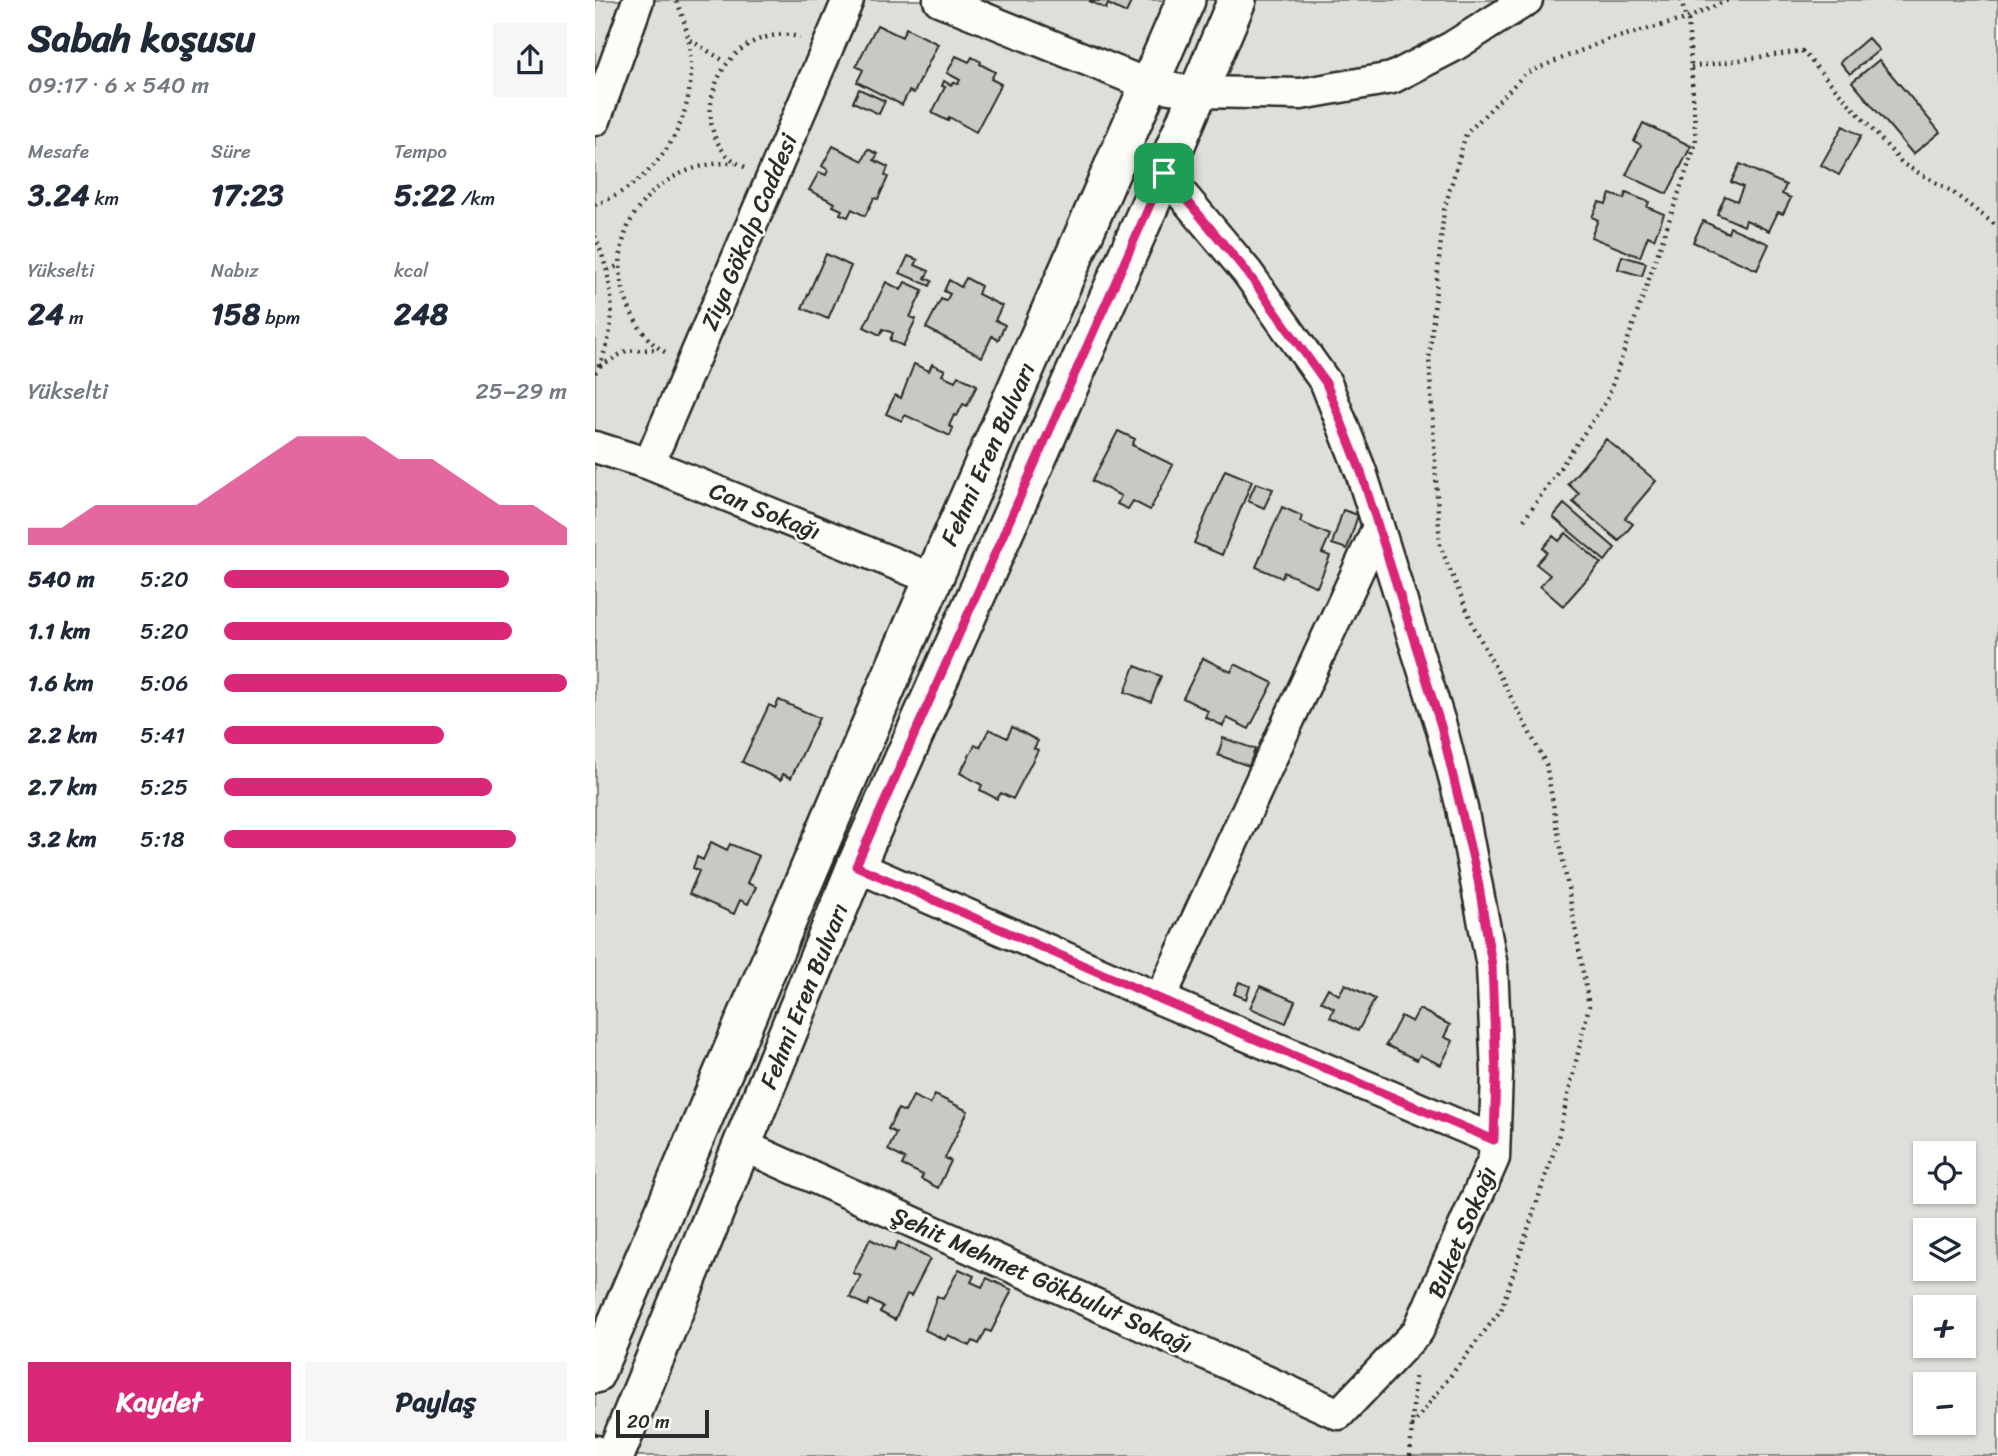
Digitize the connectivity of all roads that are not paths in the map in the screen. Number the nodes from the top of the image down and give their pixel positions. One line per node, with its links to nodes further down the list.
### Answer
1 (638, 0): 9 (street)
2 (848, 0): 12 (street, Ziya Gökalp Caddesi)
3 (939, 0): 7 (street)
4 (1186, 0): 7 (street, Fehmi Eren Bulvarı)
5 (1237, 0): 8 (street, Fehmi Eren Bulvarı)
6 (1527, 0): 8 (street)
7 (1149, 85): 8 (street); 14 (street, Fehmi Eren Bulvarı)
8 (1196, 92): 10 (street, Fehmi Eren Bulvarı)
9 (595, 120)
10 (1164, 173): 13 (street, Buket Sokağı); 15 (street, Fehmi Eren Bulvarı)
11 (595, 447): 12 (street, Can Sokağı)
12 (649, 464): 14 (street, Can Sokağı)
13 (1378, 527): 16 (street); 17 (street, Buket Sokağı)
14 (933, 579): 19 (street, Fehmi Eren Bulvarı)
15 (856, 866): 16 (street); 18 (street, Fehmi Eren Bulvarı)
16 (1160, 999): 17 (street)
17 (1494, 1140): 20 (street, Buket Sokağı)
18 (744, 1146): 20 (street, Şehit Mehmet Gökbulut Sokağı); 21 (street, Fehmi Eren Bulvarı)
19 (595, 1374)
20 (1339, 1414)
21 (615, 1456)

